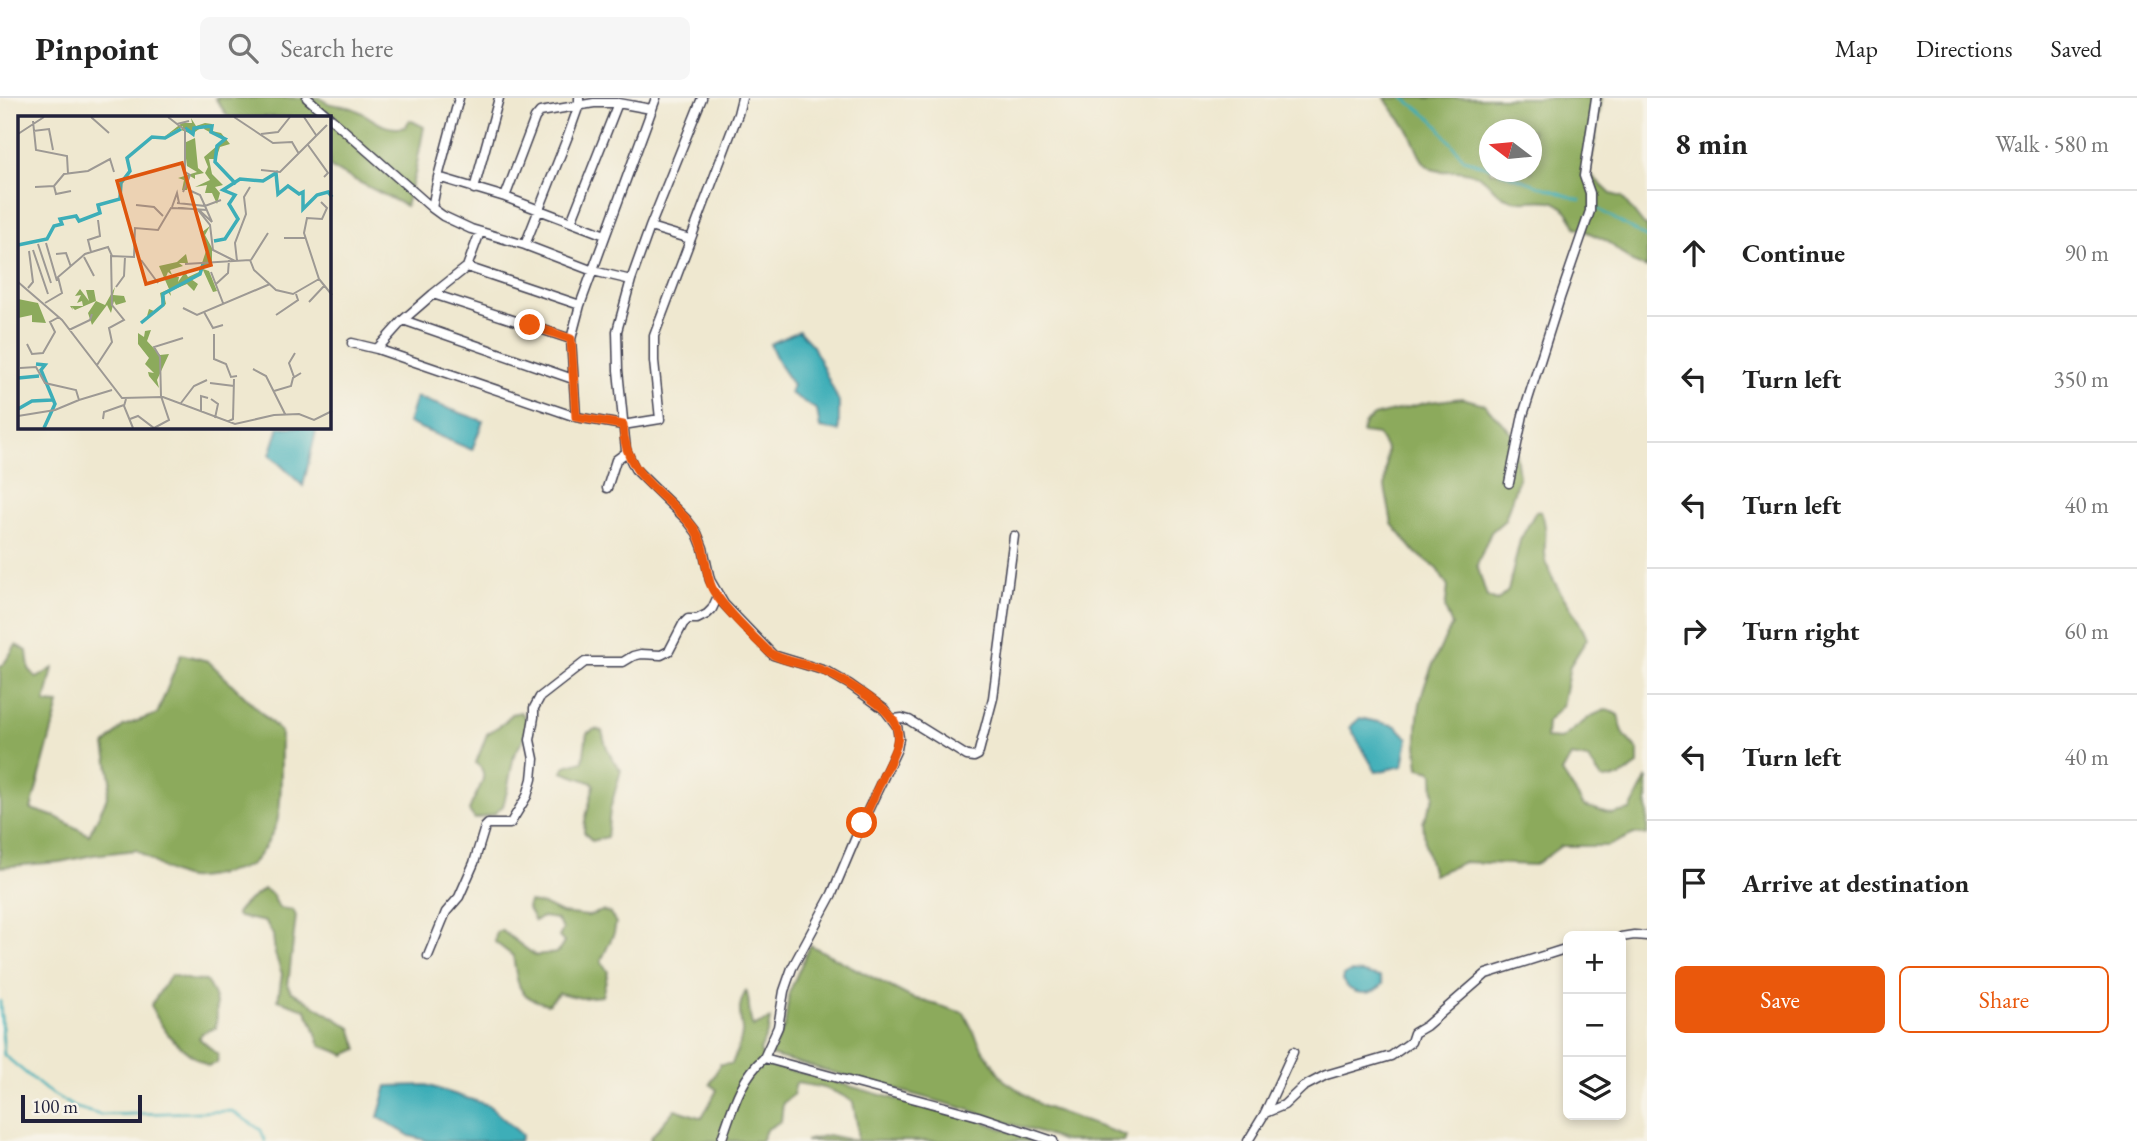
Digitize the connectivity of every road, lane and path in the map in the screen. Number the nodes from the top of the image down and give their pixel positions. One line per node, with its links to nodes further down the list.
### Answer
1 (307, 98): 11 (street)
2 (459, 98): 13 (street)
3 (499, 98): 14 (street)
4 (656, 98): 10 (street)
5 (702, 98): 19 (street)
6 (740, 98): 22 (street)
7 (1596, 98): 37 (street)
8 (579, 102): 9 (street); 15 (street); 17 (street)
9 (618, 103): 10 (street); 18 (street)
10 (651, 109): 21 (street)
11 (328, 116)
12 (331, 119): 16 (street)
13 (438, 177): 14 (street); 16 (street)
14 (474, 189): 15 (street)
15 (505, 197): 17 (street)
16 (432, 208): 20 (street)
17 (538, 209): 18 (street); 23 (street)
18 (571, 222): 21 (street)
19 (650, 227): 22 (street); 26 (street)
20 (480, 232): 23 (street); 24 (street)
21 (605, 235): 25 (street)
22 (690, 239): 35 (street)
23 (525, 245): 25 (street)
24 (467, 267): 27 (street); 28 (street)
25 (593, 271): 26 (street); 28 (street)
26 (631, 280): 35 (street)
27 (433, 293): 29 (street); 30 (street)
28 (580, 305): 30 (street)
29 (402, 320): 32 (street); 33 (street)
30 (571, 339): 33 (street)
31 (352, 343): 32 (street)
32 (377, 349): 34 (street)
33 (573, 379): 34 (street)
34 (576, 417): 35 (street)
35 (623, 425): 36 (street)
36 (627, 452): 38 (street); 40 (street)
37 (1509, 482)
38 (607, 488)
39 (1014, 536): 41 (street)
40 (718, 596): 41 (street); 45 (street)
41 (894, 719): 47 (street)
42 (1626, 936): 43 (street)
43 (1647, 936)
44 (1563, 950): 48 (street)
45 (428, 956)
46 (1293, 1052): 48 (street)
47 (764, 1058): 49 (street); 50 (street)
48 (1265, 1113): 51 (street)
49 (721, 1141)
50 (1053, 1141)
51 (1248, 1141)

